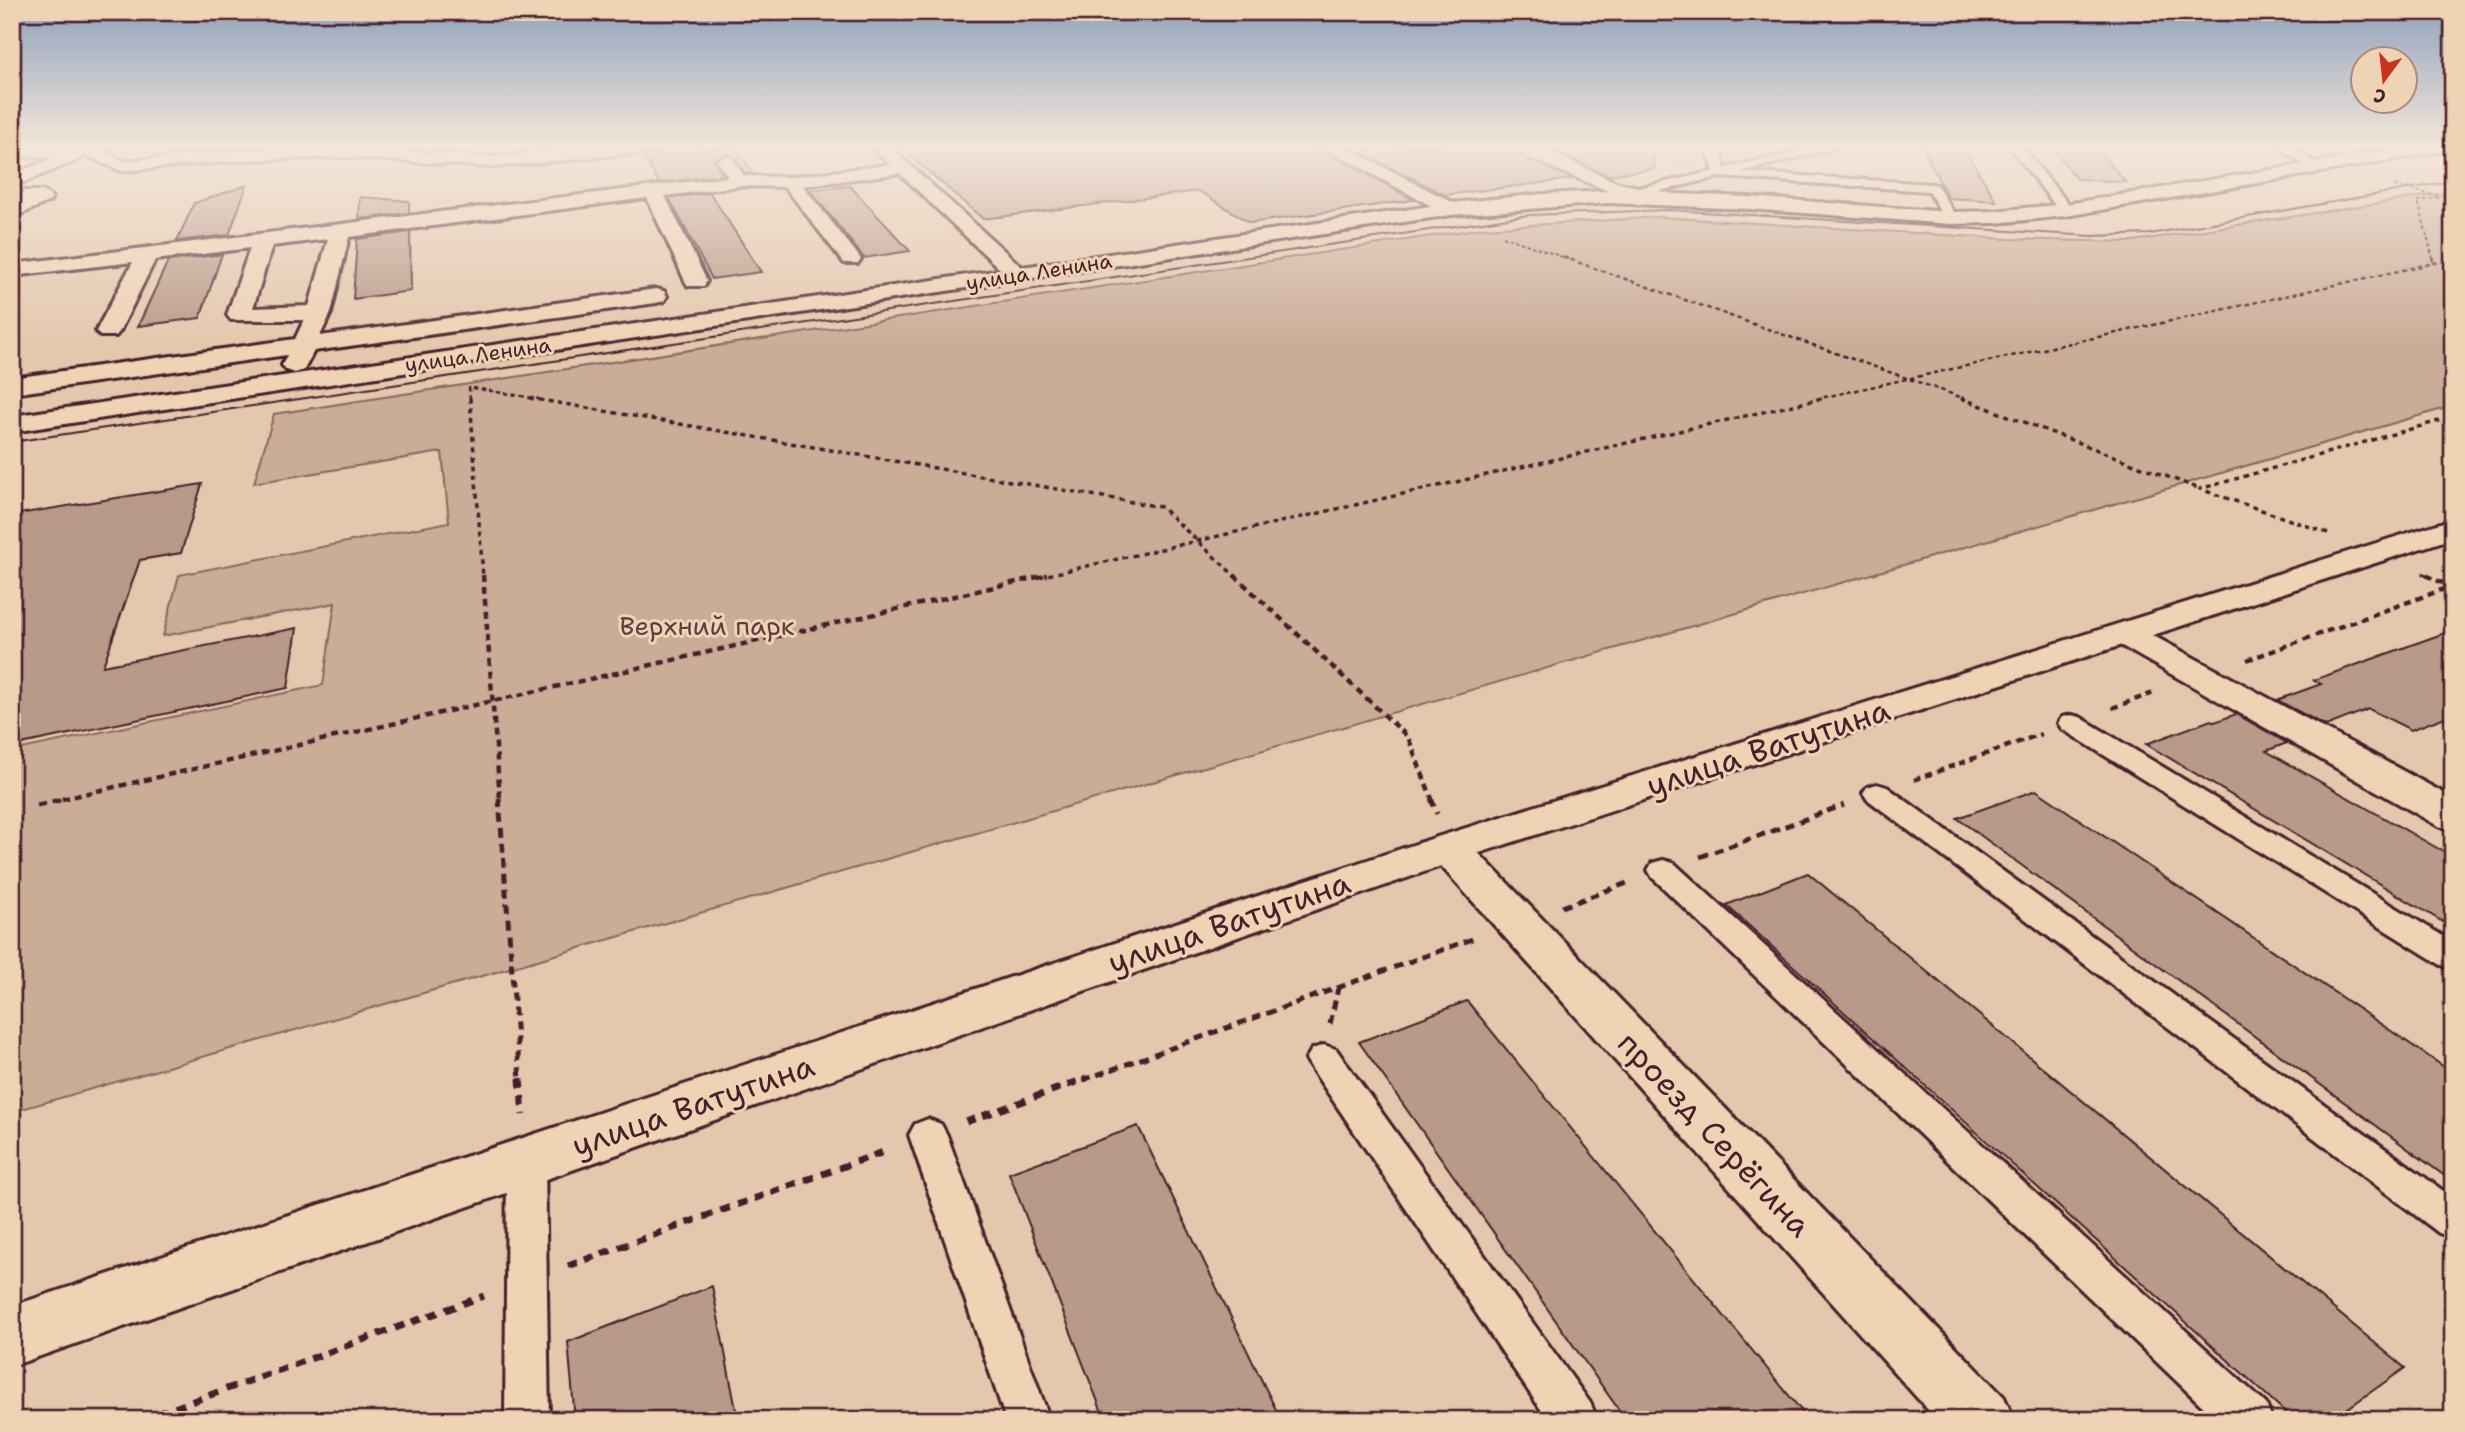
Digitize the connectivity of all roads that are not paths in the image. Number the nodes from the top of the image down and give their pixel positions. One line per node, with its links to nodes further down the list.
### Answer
1 (494, 213): 10 (street)
2 (663, 213): 16 (street)
3 (814, 213): 13 (street)
4 (950, 213): 15 (street)
5 (1426, 213): 15 (street, улица Ленина)
6 (1870, 213): 9 (street, улица Ленина)
7 (1947, 213): 9 (lane)
8 (2025, 213): 9 (street, улица Ленина)
9 (1950, 218)
10 (340, 232): 11 (street); 18 (street)
11 (263, 241): 12 (street); 18 (street)
12 (147, 255): 14 (street); 19 (street)
13 (850, 259)
14 (12, 270)
15 (1019, 275): 21 (street, улица Ленина)
16 (696, 281)
17 (656, 296): 20 (street)
18 (319, 313): 20 (street)
19 (108, 331)
20 (303, 346): 21 (street); 22 (street)
21 (287, 383): 23 (street, улица Ленина)
22 (12, 386)
23 (12, 425)
24 (2453, 528): 25 (street, улица Ватутина)
25 (2125, 634): 28 (street); 29 (street, улица Ватутина)
26 (2071, 723): 31 (lane)
27 (1877, 793): 35 (lane)
28 (2453, 816)
29 (1449, 848): 34 (street, улица Ватутина); 40 (street, проезд Серёгина)
30 (1662, 870): 41 (lane)
31 (2453, 957)
32 (1324, 1059): 39 (lane)
33 (928, 1135): 38 (lane)
34 (526, 1162): 36 (street, улица Ватутина); 37 (lane)
35 (2453, 1221)
36 (12, 1336)
37 (527, 1420)
38 (1028, 1420)
39 (1575, 1420)
40 (1981, 1420)
41 (2250, 1420)

